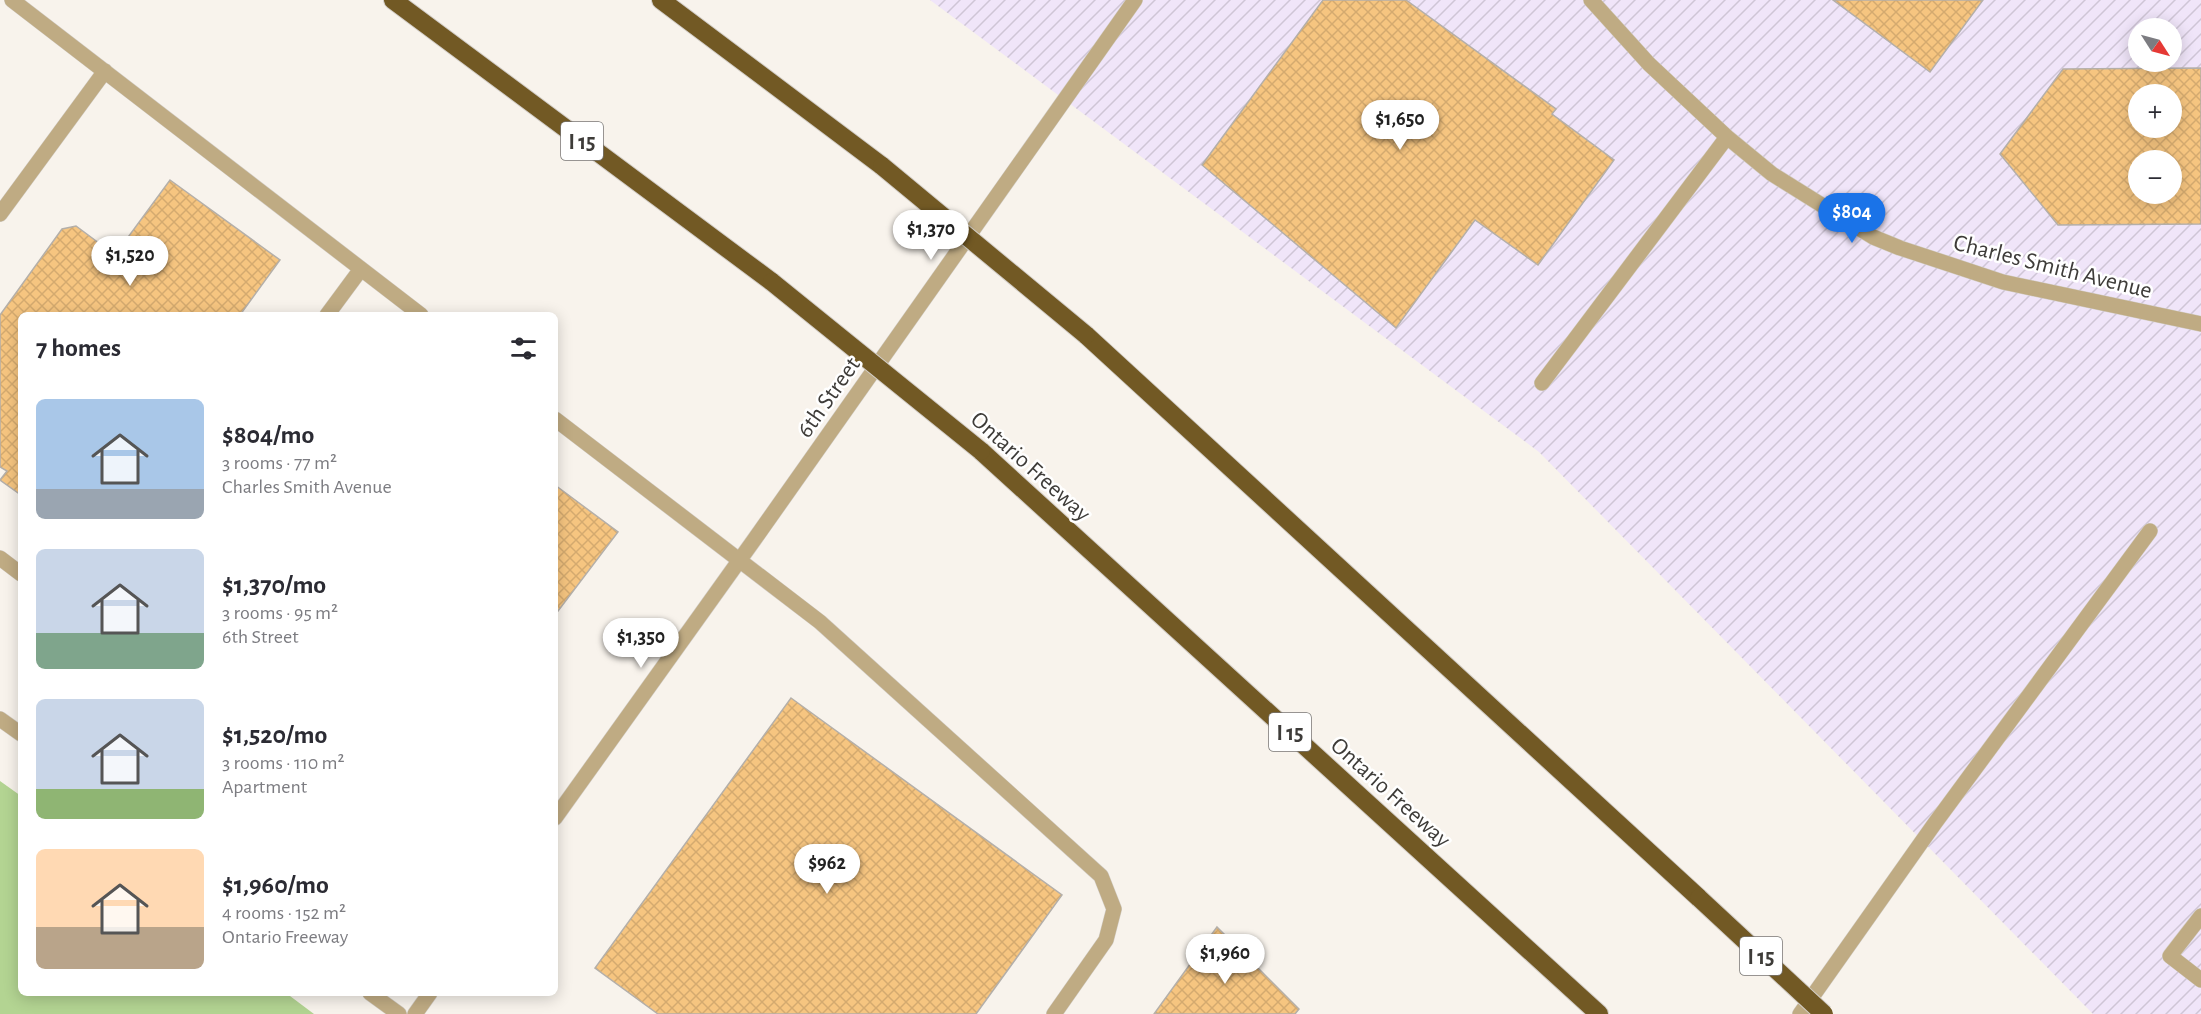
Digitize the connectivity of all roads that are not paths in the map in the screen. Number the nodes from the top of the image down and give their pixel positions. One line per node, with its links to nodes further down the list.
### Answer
1 (12, 0): 6 (street)
2 (393, 0): 29 (highway, Ontario Freeway / I 15, bridge)
3 (661, 0): 31 (highway, I 15, bridge)
4 (1135, 0): 17 (street, 6th Street)
5 (1591, 0): 7 (street, Charles Smith Avenue)
6 (105, 71): 8 (street); 9 (street)
7 (1727, 136): 12 (street, Charles Smith Avenue); 13 (street)
8 (0, 214)
9 (361, 269): 10 (street); 11 (street)
10 (329, 312)
11 (417, 312)
12 (2201, 324)
13 (1542, 383)
14 (558, 421): 17 (street)
15 (2150, 531): 30 (street)
16 (0, 558): 18 (street)
17 (739, 561): 21 (street, 6th Street); 28 (street)
18 (18, 572)
19 (0, 719): 20 (street)
20 (18, 732)
21 (558, 814)
22 (2201, 916): 23 (street)
23 (2201, 980)
24 (374, 996): 26 (street)
25 (428, 996): 27 (street)
26 (399, 1014)
27 (415, 1014)
28 (1054, 1014)
29 (1599, 1014)
30 (1800, 1014)
31 (1824, 1014)

